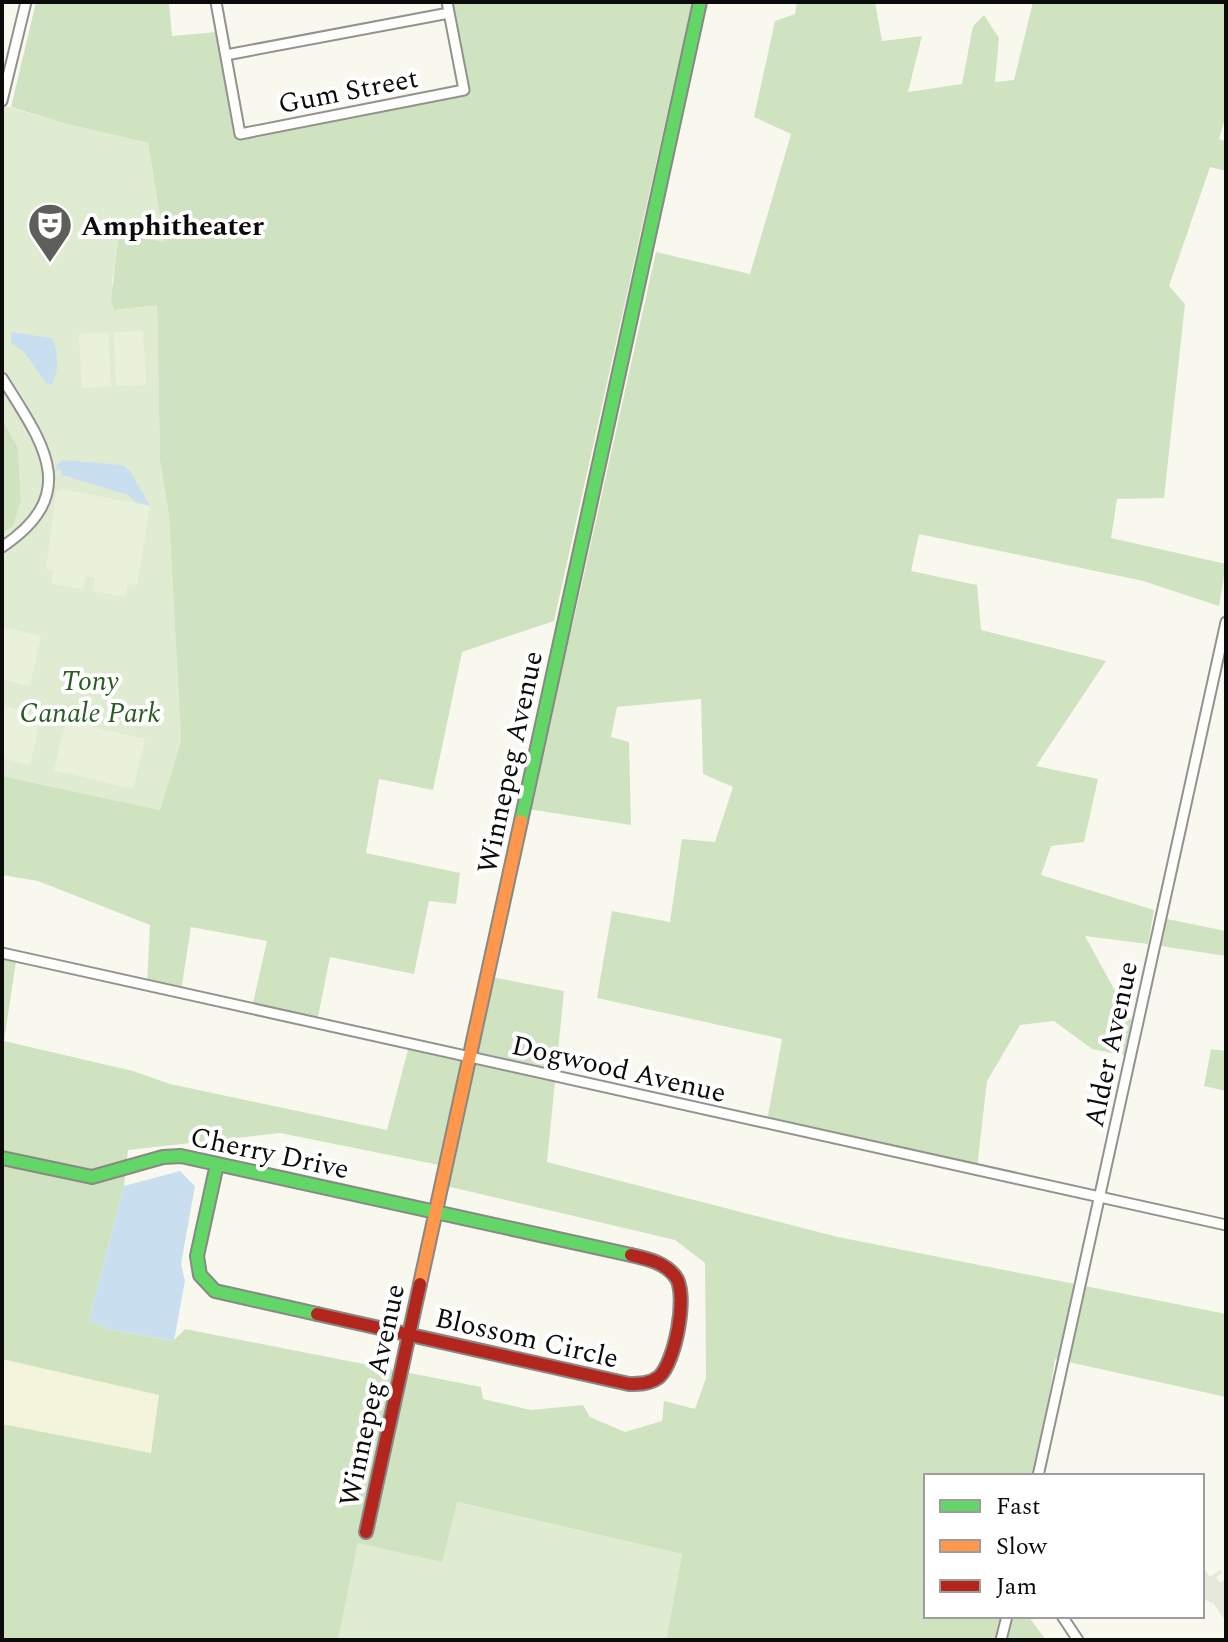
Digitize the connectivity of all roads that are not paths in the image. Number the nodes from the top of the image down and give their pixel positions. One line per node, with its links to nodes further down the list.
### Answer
1 (26, 2): 7 (street)
2 (216, 2): 6 (street)
3 (447, 2): 5 (street)
4 (700, 2): 14 (street, Winnepeg Avenue)
5 (449, 13): 6 (street); 6 (street, Gum Street)
6 (226, 55)
7 (2, 101)
8 (2, 378): 9 (street)
9 (2, 547)
10 (1226, 622): 11 (street, Alder Avenue)
11 (1212, 686): 12 (street); 17 (street, Alder Avenue)
12 (1226, 688)
13 (2, 953): 14 (street, Dogwood Avenue)
14 (470, 1057): 17 (street, Dogwood Avenue); 18 (street, Winnepeg Avenue)
15 (2, 1158): 16 (street, Cherry Drive)
16 (217, 1164): 18 (street, Cherry Drive); 20 (street, Blossom Circle)
17 (1099, 1196): 19 (street, Dogwood Avenue); 21 (street, Alder Avenue)
18 (435, 1212): 20 (street, Winnepeg Avenue); 20 (street, Blossom Circle)
19 (1226, 1225)
20 (409, 1335): 22 (street, Winnepeg Avenue)
21 (1038, 1474)
22 (366, 1532)
23 (1006, 1618): 25 (street)
24 (1063, 1618): 26 (street)
25 (1001, 1640)
26 (1078, 1640)

